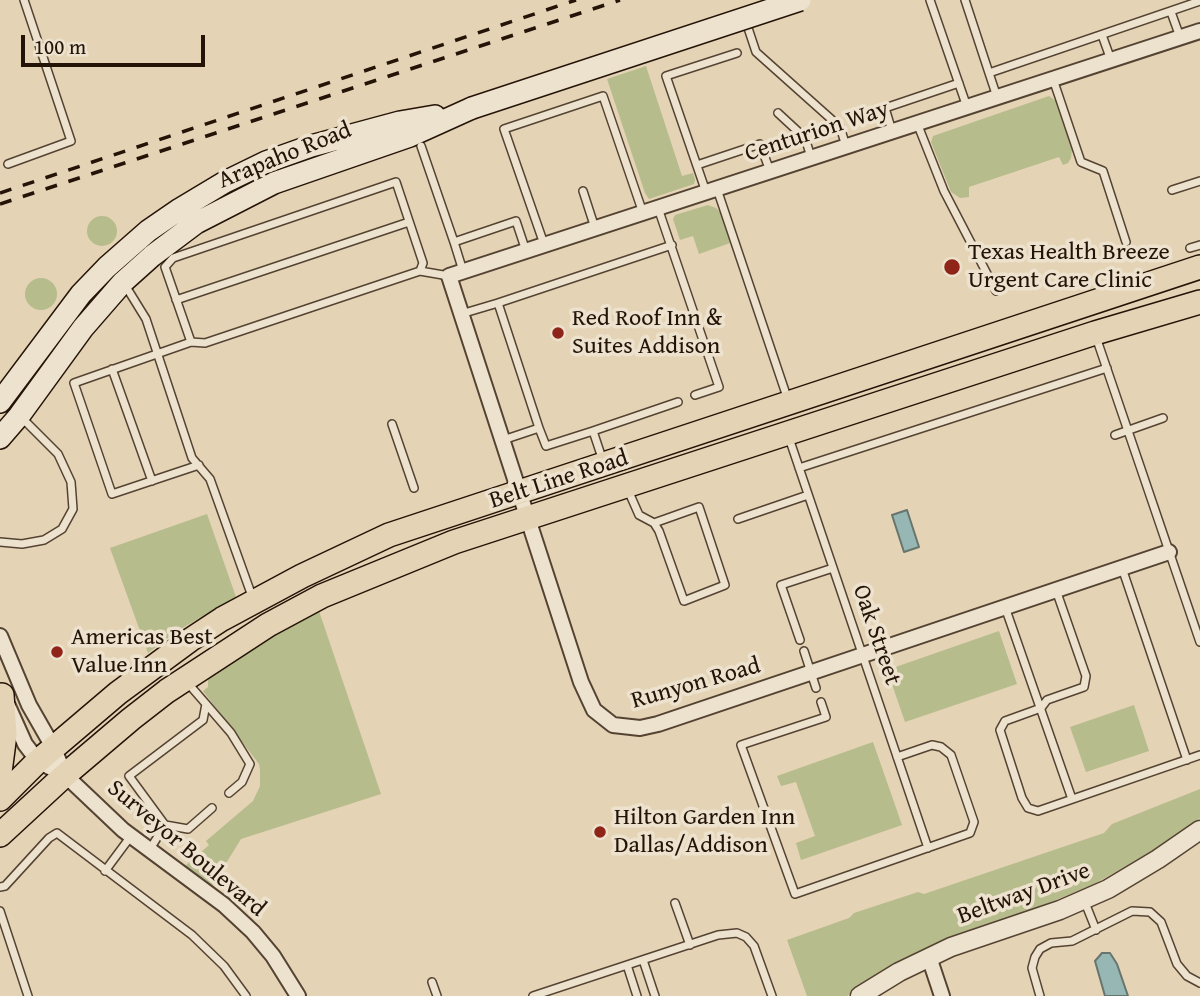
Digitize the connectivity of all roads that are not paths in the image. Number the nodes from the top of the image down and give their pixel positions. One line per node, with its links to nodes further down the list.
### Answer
1 (24, 0): 25 (lane)
2 (800, 0): 18 (main road, Arapaho Road, bridge)
3 (930, 0): 15 (lane)
4 (965, 0): 13 (lane)
5 (1200, 1): 7 (lane)
6 (742, 9): 23 (lane)
7 (1171, 12): 9 (lane); 10 (lane)
8 (1200, 31): 10 (street, Centurion Way)
9 (1102, 35): 12 (lane); 13 (lane)
10 (1180, 37): 12 (street, Centurion Way)
11 (737, 53): 26 (lane)
12 (1111, 60): 14 (street, Centurion Way)
13 (989, 73): 16 (lane)
14 (1053, 79): 16 (street, Centurion Way); 37 (lane)
15 (959, 83): 17 (lane); 21 (lane)
16 (996, 97): 17 (street, Centurion Way)
17 (967, 107): 20 (street, Centurion Way)
18 (472, 108): 43 (main road, Arapaho Road); 46 (main road, Arapaho Road)
19 (778, 113): 24 (lane)
20 (917, 123): 21 (street, Centurion Way); 47 (lane)
21 (892, 131): 23 (street, Centurion Way)
22 (421, 146): 36 (lane)
23 (846, 146): 24 (street, Centurion Way)
24 (811, 157): 27 (street, Centurion Way)
25 (8, 163)
26 (696, 165): 27 (lane); 29 (lane)
27 (769, 171): 29 (street, Centurion Way)
28 (1200, 181): 30 (lane)
29 (711, 190): 32 (street, Centurion Way); 63 (lane)
30 (1172, 190)
31 (583, 191): 35 (lane)
32 (658, 208): 33 (street, Centurion Way); 39 (lane)
33 (643, 213): 35 (street, Centurion Way); 38 (lane)
34 (409, 222): 44 (lane); 48 (lane); 48 (lane)
35 (596, 228): 38 (street, Centurion Way)
36 (454, 242): 41 (lane); 45 (lane)
37 (1126, 242)
38 (544, 245): 41 (street, Centurion Way)
39 (672, 245): 50 (lane); 60 (lane)
40 (1200, 245): 42 (lane)
41 (526, 251): 45 (street, Centurion Way)
42 (1195, 258): 52 (main road, Belt Line Road)
43 (107, 267): 46 (main road); 61 (main road, Arapaho Road)
44 (420, 271): 45 (lane); 54 (lane)
45 (456, 274): 51 (street, Runyon Road)
46 (123, 282): 55 (lane); 64 (main road, Arapaho Road)
47 (996, 291)
48 (176, 300): 54 (lane)
49 (1200, 302): 53 (main road, Belt Line Road)
50 (498, 303): 51 (lane); 67 (lane)
51 (461, 314): 73 (street, Runyon Road)
52 (1011, 330): 58 (main road); 59 (main road, Belt Line Road)
53 (1095, 333): 56 (lane); 58 (main road, Belt Line Road)
54 (191, 342): 55 (lane)
55 (158, 353): 57 (lane); 75 (lane)
56 (1107, 368): 69 (lane); 77 (lane)
57 (112, 369): 78 (lane); 78 (lane)
58 (979, 371): 70 (main road, Belt Line Road)
59 (856, 382): 63 (main road, Belt Line Road); 70 (main road)
60 (695, 396)
61 (0, 402)
62 (678, 402): 68 (lane)
63 (789, 404): 74 (main road); 76 (main road, Belt Line Road)
64 (19, 416): 72 (main road, Arapaho Road); 86 (lane)
65 (1163, 418): 69 (lane)
66 (392, 424): 80 (lane)
67 (539, 428): 68 (lane); 73 (lane)
68 (593, 430): 76 (lane)
69 (1128, 431): 71 (lane); 87 (lane)
70 (787, 434): 74 (main road, Belt Line Road); 77 (lane, Oak Street)
71 (1115, 435)
72 (0, 438)
73 (502, 440): 81 (street, Runyon Road)
74 (721, 455): 79 (main road, Belt Line Road)
75 (199, 465): 78 (lane); 91 (lane)
76 (605, 465): 81 (main road, Belt Line Road)
77 (799, 468): 82 (lane, Oak Street)
78 (152, 481)
79 (626, 486): 83 (main road, Belt Line Road); 85 (lane)
80 (414, 488)
81 (520, 493): 83 (street, Runyon Road); 91 (main road, Belt Line Road)
82 (808, 495): 84 (lane); 88 (lane, Oak Street)
83 (528, 518): 93 (main road, Belt Line Road); 99 (street, Runyon Road)
84 (738, 519)
85 (654, 523): 85 (lane)
86 (0, 542)
87 (1169, 552): 89 (street, Runyon Road); 96 (lane)
88 (833, 568): 95 (lane); 98 (lane, Oak Street)
89 (1122, 568): 90 (street, Runyon Road); 109 (lane)
90 (1056, 590): 92 (street, Runyon Road); 105 (lane)
91 (255, 601): 93 (main road); 106 (main road, Belt Line Road)
92 (1005, 607): 98 (street, Runyon Road); 105 (lane)
93 (268, 625): 100 (main road, Belt Line Road)
94 (0, 636): 106 (street)
95 (800, 640)
96 (1200, 642)
97 (804, 651): 99 (lane)
98 (862, 655): 99 (street, Runyon Road); 108 (lane, Oak Street)
99 (811, 672): 101 (lane)
100 (185, 680): 104 (lane); 111 (main road, Belt Line Road)
101 (817, 688)
102 (1, 692): 106 (street, Surveyor Boulevard); 110 (main road)
103 (821, 702): 120 (lane)
104 (206, 704): 112 (lane); 116 (lane)
105 (1041, 708): 114 (lane); 114 (lane)
106 (46, 754): 111 (street, Surveyor Boulevard); 113 (main road, Belt Line Road)
107 (1200, 755): 109 (lane)
108 (897, 757): 120 (lane, Oak Street); 120 (lane)
109 (1187, 760): 114 (lane)
110 (0, 772)
111 (65, 775): 118 (main road, Belt Line Road); 119 (street, Surveyor Boulevard)
112 (229, 793)
113 (0, 799)
114 (1072, 799)
115 (212, 808): 116 (lane)
116 (165, 825): 121 (lane)
117 (1200, 830): 124 (street, Beltway Drive)
118 (0, 835)
119 (131, 836): 121 (street, Surveyor Boulevard); 122 (lane)
120 (928, 848)
121 (149, 850): 136 (street, Surveyor Boulevard)
122 (105, 871): 123 (lane); 138 (lane)
123 (0, 887)
124 (1084, 900): 127 (lane); 129 (street, Beltway Drive)
125 (675, 904): 128 (lane)
126 (0, 911): 137 (lane)
127 (1096, 930): 133 (lane); 145 (lane)
128 (690, 945): 130 (lane); 142 (lane)
129 (929, 957): 143 (street, Beltway Drive); 144 (street)
130 (643, 960): 131 (lane); 134 (lane)
131 (627, 965): 135 (lane); 140 (lane)
132 (432, 982): 139 (lane)
133 (1200, 983)
134 (651, 985): 135 (lane); 141 (lane)
135 (636, 993)
136 (293, 994)
137 (28, 996)
138 (246, 996)
139 (437, 996)
140 (533, 996)
141 (655, 996)
142 (772, 996)
143 (860, 996)
144 (942, 996)
145 (1040, 996)

